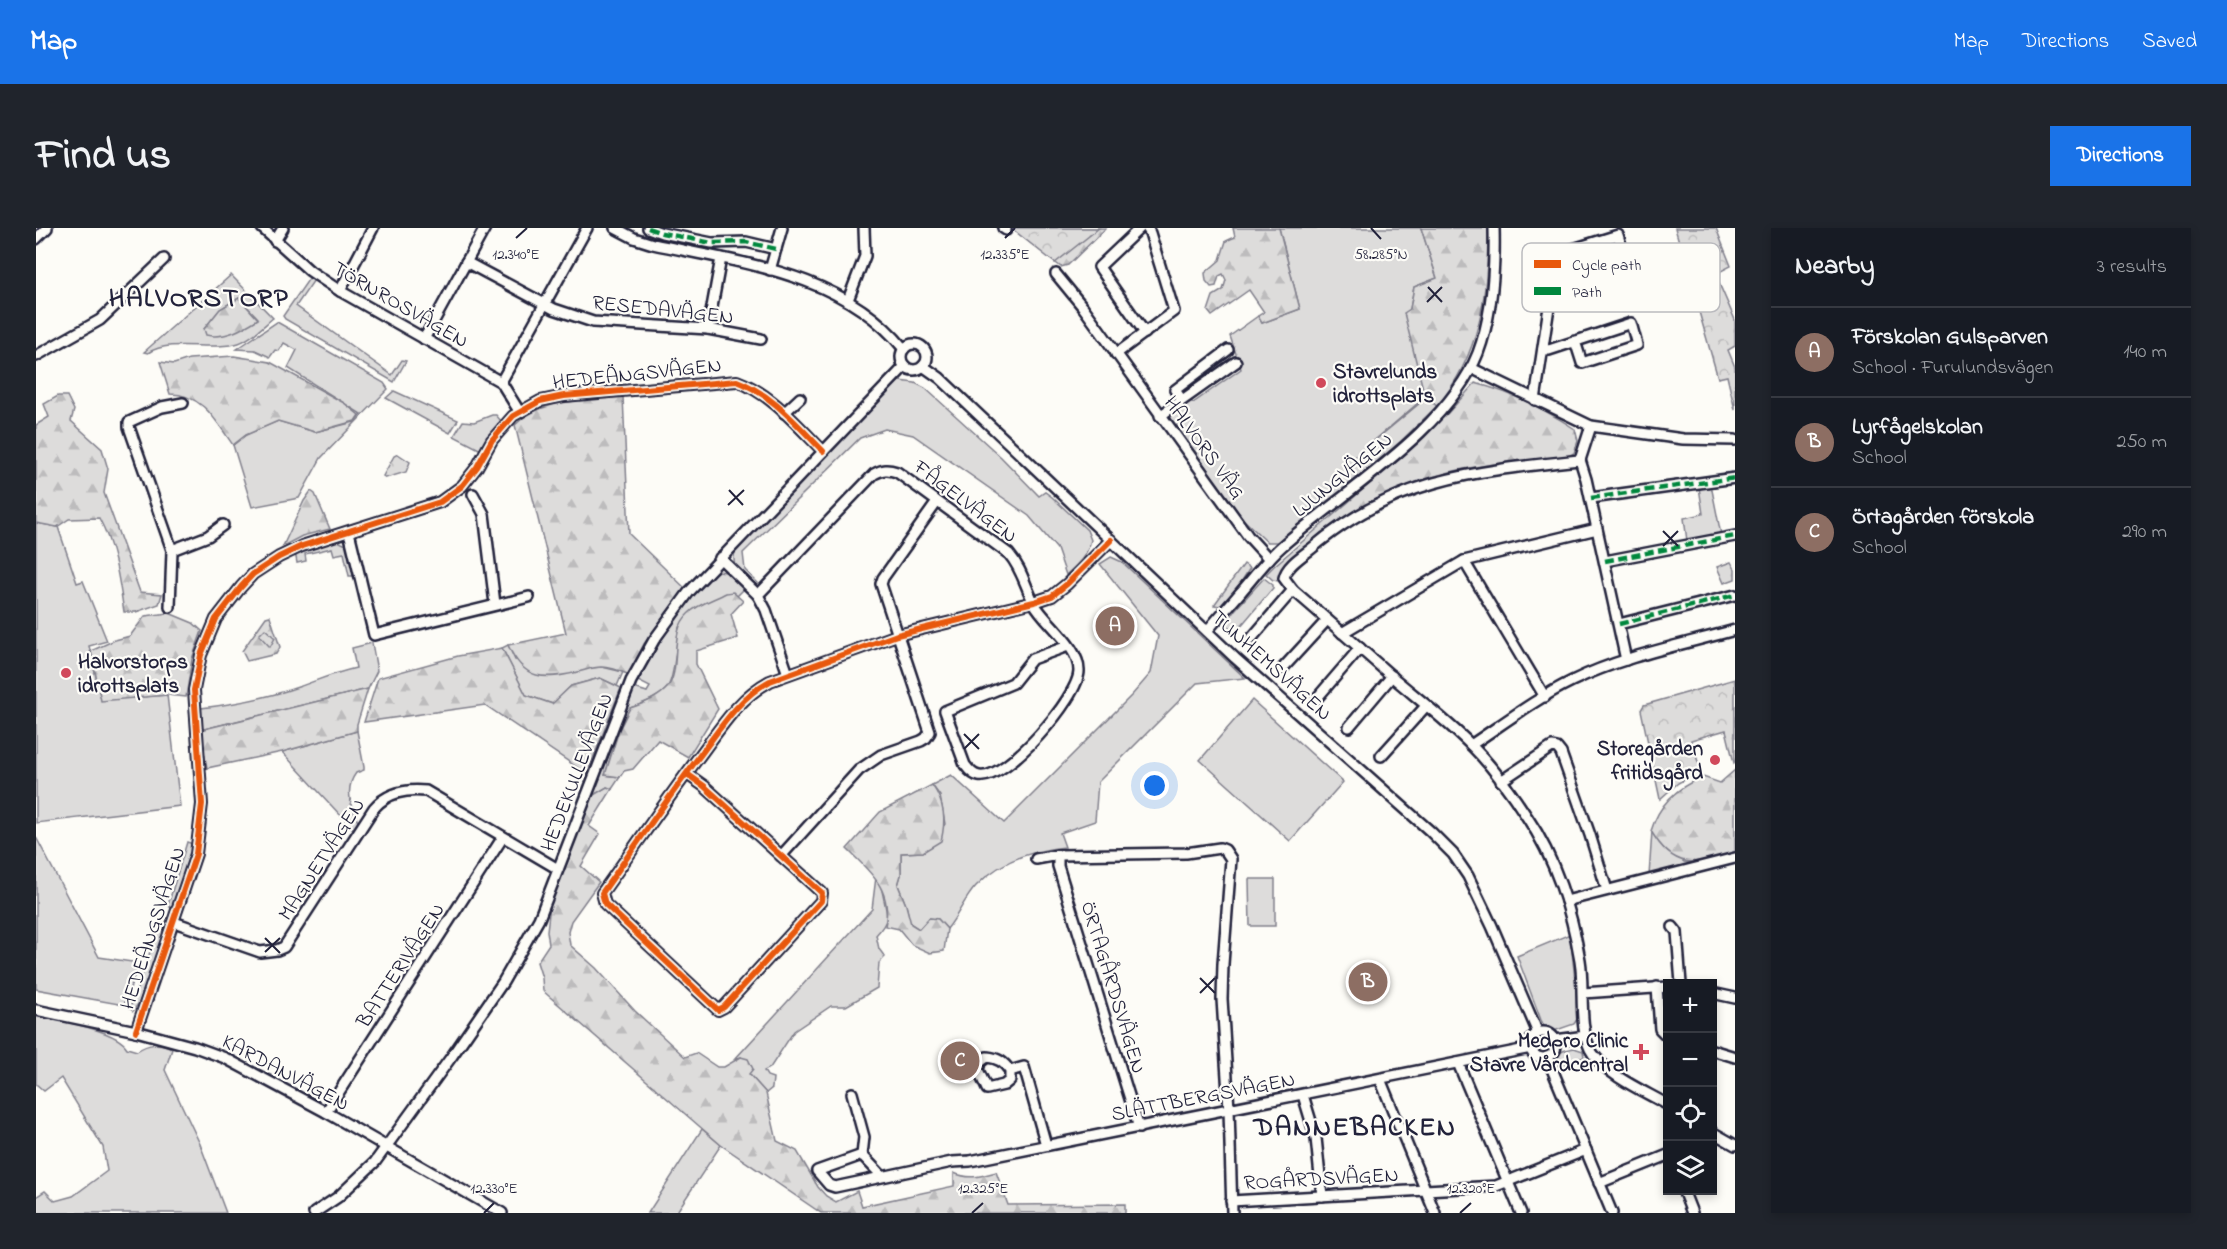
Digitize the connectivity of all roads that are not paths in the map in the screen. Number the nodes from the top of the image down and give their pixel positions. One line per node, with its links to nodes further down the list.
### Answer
1 (47, 228): 14 (street)
2 (262, 228): 15 (street, TÖRNROSVÄGEN)
3 (283, 228): 15 (street)
4 (373, 228): 24 (street)
5 (485, 228): 21 (street)
6 (587, 228): 26 (street)
7 (615, 228): 19 (street)
8 (648, 228): 18 (street)
9 (782, 228): 18 (street)
10 (864, 228): 25 (street)
11 (1140, 228): 29 (street)
12 (1147, 228): 29 (street)
13 (1494, 228): 41 (street, LJUNGVÄGEN)
14 (36, 238)
15 (275, 242): 24 (street, TÖRNROSVÄGEN)
16 (1592, 243): 17 (street)
17 (1620, 243)
18 (776, 249): 22 (street)
19 (721, 258): 22 (street); 28 (street)
20 (164, 259): 37 (street)
21 (466, 262): 26 (street, RESEDAVÄGEN); 30 (street)
22 (770, 270): 25 (street)
23 (1056, 274): 36 (street, HALVORS VÄG)
24 (340, 291): 30 (street, TÖRNROSVÄGEN)
25 (848, 300): 33 (street)
26 (544, 304): 28 (street, RESEDAVÄGEN); 42 (street)
27 (1548, 312): 34 (street)
28 (708, 329): 31 (street, RESEDAVÄGEN)
29 (1145, 333): 36 (street)
30 (424, 339): 42 (street, TÖRNROSVÄGEN)
31 (761, 339)
32 (1575, 341): 32 (street); 34 (street)
33 (904, 349): 39 (street); 40 (street)
34 (1543, 349): 45 (street)
35 (1228, 350): 44 (street)
36 (1116, 354): 49 (street, HALVORS VÄG)
37 (36, 356)
38 (1236, 362): 44 (street)
39 (904, 366): 40 (street); 52 (street, HEDEKULLEVÄGEN)
40 (922, 366): 62 (street, TUNHEMSVÄGEN)
41 (1471, 368): 45 (street); 65 (street, LJUNGVÄGEN)
42 (501, 382): 47 (street, TÖRNROSVÄGEN)
43 (800, 398): 48 (street)
44 (1182, 400): 49 (street)
45 (1535, 400): 50 (street)
46 (183, 403): 63 (street)
47 (519, 411): 48 (street, HEDEÄNGSVÄGEN); 60 (street, HEDEÄNGSVÄGEN)
48 (784, 413): 52 (street, HEDEÄNGSVÄGEN)
49 (1160, 416): 65 (street, HALVORS VÄG)
50 (1591, 426): 51 (street); 53 (street)
51 (1735, 440)
52 (823, 451): 64 (street, HEDEKULLEVÄGEN)
53 (1580, 460): 56 (street); 68 (street)
54 (1735, 478): 56 (street)
55 (473, 494): 73 (street)
56 (1591, 498): 59 (street)
57 (937, 502): 69 (street, FÅGELVÄGEN); 72 (street, FÅGELVÄGEN); 80 (street)
58 (223, 525): 63 (street)
59 (1597, 529): 66 (street); 67 (street)
60 (349, 532): 73 (street); 104 (street, HEDEÄNGSVÄGEN)
61 (1735, 536): 67 (street)
62 (1111, 540): 72 (street); 78 (street, TUNHEMSVÄGEN)
63 (172, 550): 74 (street)
64 (720, 558): 69 (street); 101 (street, HEDEKULLEVÄGEN)
65 (1269, 559): 78 (street, LJUNGVÄGEN)
66 (1464, 561): 79 (street); 88 (street)
67 (1605, 561): 76 (street)
68 (1293, 590): 75 (street); 81 (street)
69 (758, 595): 86 (street)
70 (1731, 596): 76 (street)
71 (529, 597): 73 (street)
72 (1034, 602): 80 (street); 82 (street, FÅGELVÄGEN)
73 (495, 604)
74 (170, 608)
75 (1327, 620): 79 (street); 85 (street)
76 (1619, 624): 84 (street)
77 (1735, 630): 84 (street)
78 (1208, 631): 114 (street, TUNHEMSVÄGEN)
79 (1342, 633): 83 (street)
80 (897, 635): 86 (street); 98 (street)
81 (1250, 640)
82 (1068, 646): 82 (street, FÅGELVÄGEN)
83 (1360, 648): 87 (street); 89 (street)
84 (1626, 660): 88 (street)
85 (1283, 668)
86 (788, 674): 94 (street)
87 (1392, 676): 90 (street); 91 (street)
88 (1545, 697): 92 (street)
89 (1317, 698)
90 (1426, 706): 92 (street); 93 (street)
91 (1349, 727)
92 (1471, 745): 95 (street)
93 (1382, 756)
94 (687, 774): 98 (street); 98 (street)
95 (1501, 781): 102 (street); 103 (street)
96 (503, 837): 101 (street, MAGNETVÄGEN); 104 (street, MAGNETVÄGEN); 128 (street, BATTERIVÄGEN)
97 (1058, 855): 100 (street); 127 (street); 129 (street, ÖRTAGÅRDSVÄGEN)
98 (781, 856)
99 (1735, 858): 102 (street)
100 (1036, 859)
101 (558, 869): 133 (street, HEDEKULLEVÄGEN)
102 (1607, 891): 103 (street)
103 (1566, 901): 108 (street)
104 (174, 922): 112 (street, HEDEÄNGSVÄGEN)
105 (1673, 927): 106 (street)
106 (1681, 979)
107 (1663, 987): 108 (street); 113 (street)
108 (1583, 993): 115 (street)
109 (1717, 994): 110 (street)
110 (1735, 998)
111 (36, 1010): 112 (street, KARDANVÄGEN)
112 (136, 1031): 128 (street, KARDANVÄGEN)
113 (1663, 1032)
114 (1538, 1033): 116 (street); 117 (street)
115 (1586, 1036): 116 (street); 126 (street)
116 (1555, 1040): 119 (street)
117 (1531, 1048): 119 (street); 121 (street, SLÄTTBERGSVÄGEN)
118 (1717, 1051): 120 (street)
119 (1547, 1057): 134 (street)
120 (1735, 1057)
121 (1458, 1063): 123 (street, SLÄTTBERGSVÄGEN); 138 (street)
122 (1010, 1071): 131 (street)
123 (1380, 1079): 125 (street, SLÄTTBERGSVÄGEN); 140 (street)
124 (852, 1093): 135 (street)
125 (1303, 1095): 127 (street, SLÄTTBERGSVÄGEN); 142 (street)
126 (1663, 1102)
127 (1229, 1109): 129 (street, SLÄTTBERGSVÄGEN); 143 (street)
128 (326, 1112): 133 (street, KARDANVÄGEN)
129 (1138, 1128): 131 (street, SLÄTTBERGSVÄGEN)
130 (1717, 1134): 132 (street)
131 (1046, 1145): 137 (street, SLÄTTBERGSVÄGEN)
132 (1735, 1145)
133 (386, 1148): 144 (street, HEDEKULLEVÄGEN); 145 (street, KARDANVÄGEN)
134 (1586, 1150): 138 (street, ROGÅRDSVÄGEN); 139 (street)
135 (862, 1155): 137 (street); 137 (street, SLÄTTBERGSVÄGEN)
136 (1663, 1157): 139 (street)
137 (882, 1176)
138 (1508, 1182): 140 (street, ROGÅRDSVÄGEN); 148 (street)
139 (1599, 1183): 149 (street)
140 (1426, 1191): 142 (street, ROGÅRDSVÄGEN); 147 (street)
141 (1685, 1195): 150 (street)
142 (1322, 1196): 143 (street, ROGÅRDSVÄGEN)
143 (1232, 1201): 146 (street)
144 (314, 1213)
145 (502, 1213)
146 (1232, 1213)
147 (1435, 1213)
148 (1521, 1213)
149 (1612, 1213)
150 (1692, 1213)

